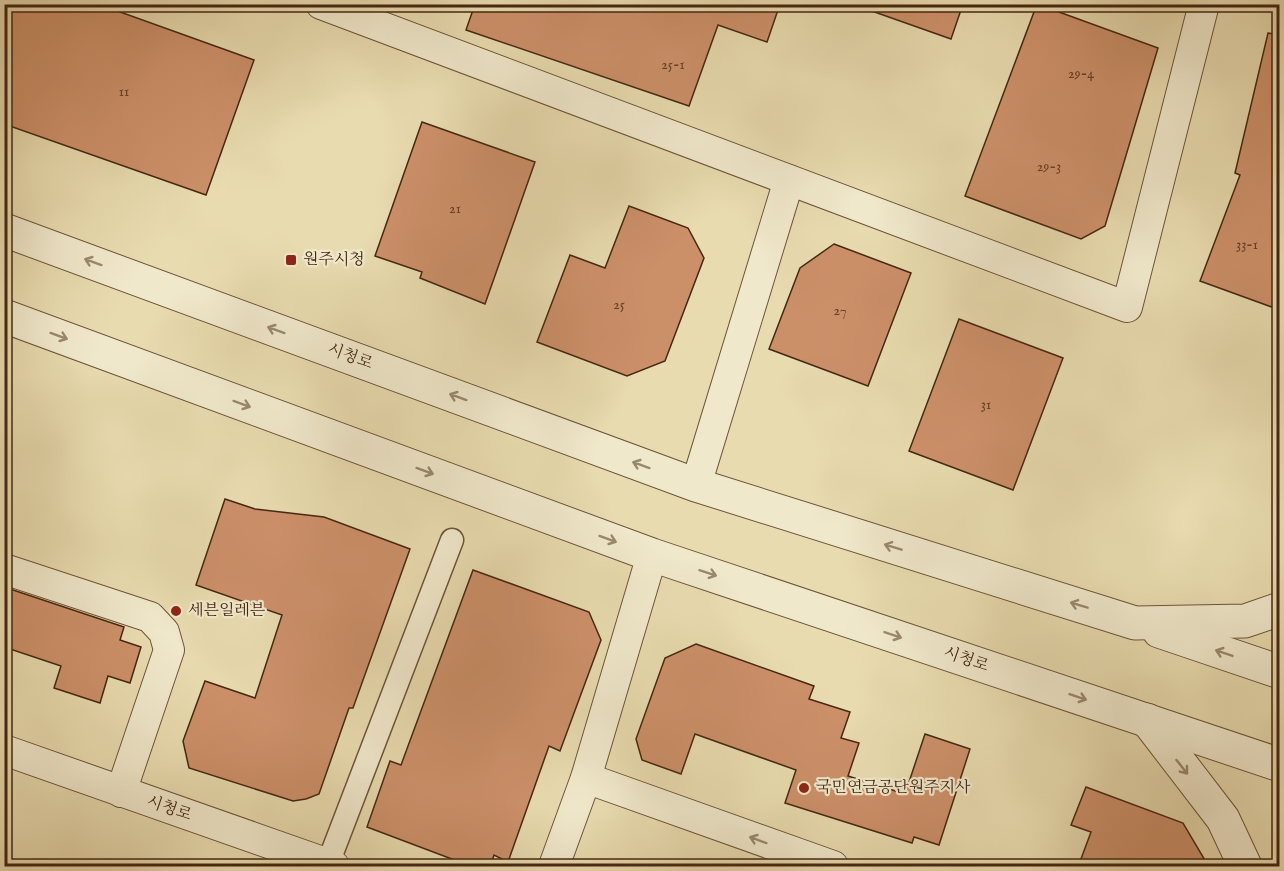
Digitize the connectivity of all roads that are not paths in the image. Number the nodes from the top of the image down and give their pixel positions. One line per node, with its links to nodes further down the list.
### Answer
1 (321, 4): 3 (street)
2 (1204, 4): 3 (street)
3 (789, 180): 6 (street)
4 (4, 230): 6 (street, 시청로, one-way to 4)
5 (4, 316): 8 (street, 시청로, one-way to 8)
6 (696, 485): 11 (street, 시청로, one-way to 6)
7 (452, 540): 18 (street)
8 (652, 555): 13 (street, 시청로, one-way to 13); 16 (street)
9 (4, 568): 17 (street)
10 (1280, 609): 11 (street)
11 (1135, 623): 12 (street, one-way to 11)
12 (1280, 672)
13 (1147, 720): 15 (street, 시청로); 21 (street, one-way to 21)
14 (4, 750): 17 (street, 시청로)
15 (1280, 765)
16 (586, 778): 19 (street); 20 (street, one-way to 16)
17 (121, 792): 18 (street, 시청로)
18 (330, 866)
19 (554, 867)
20 (833, 867)
21 (1245, 867)

